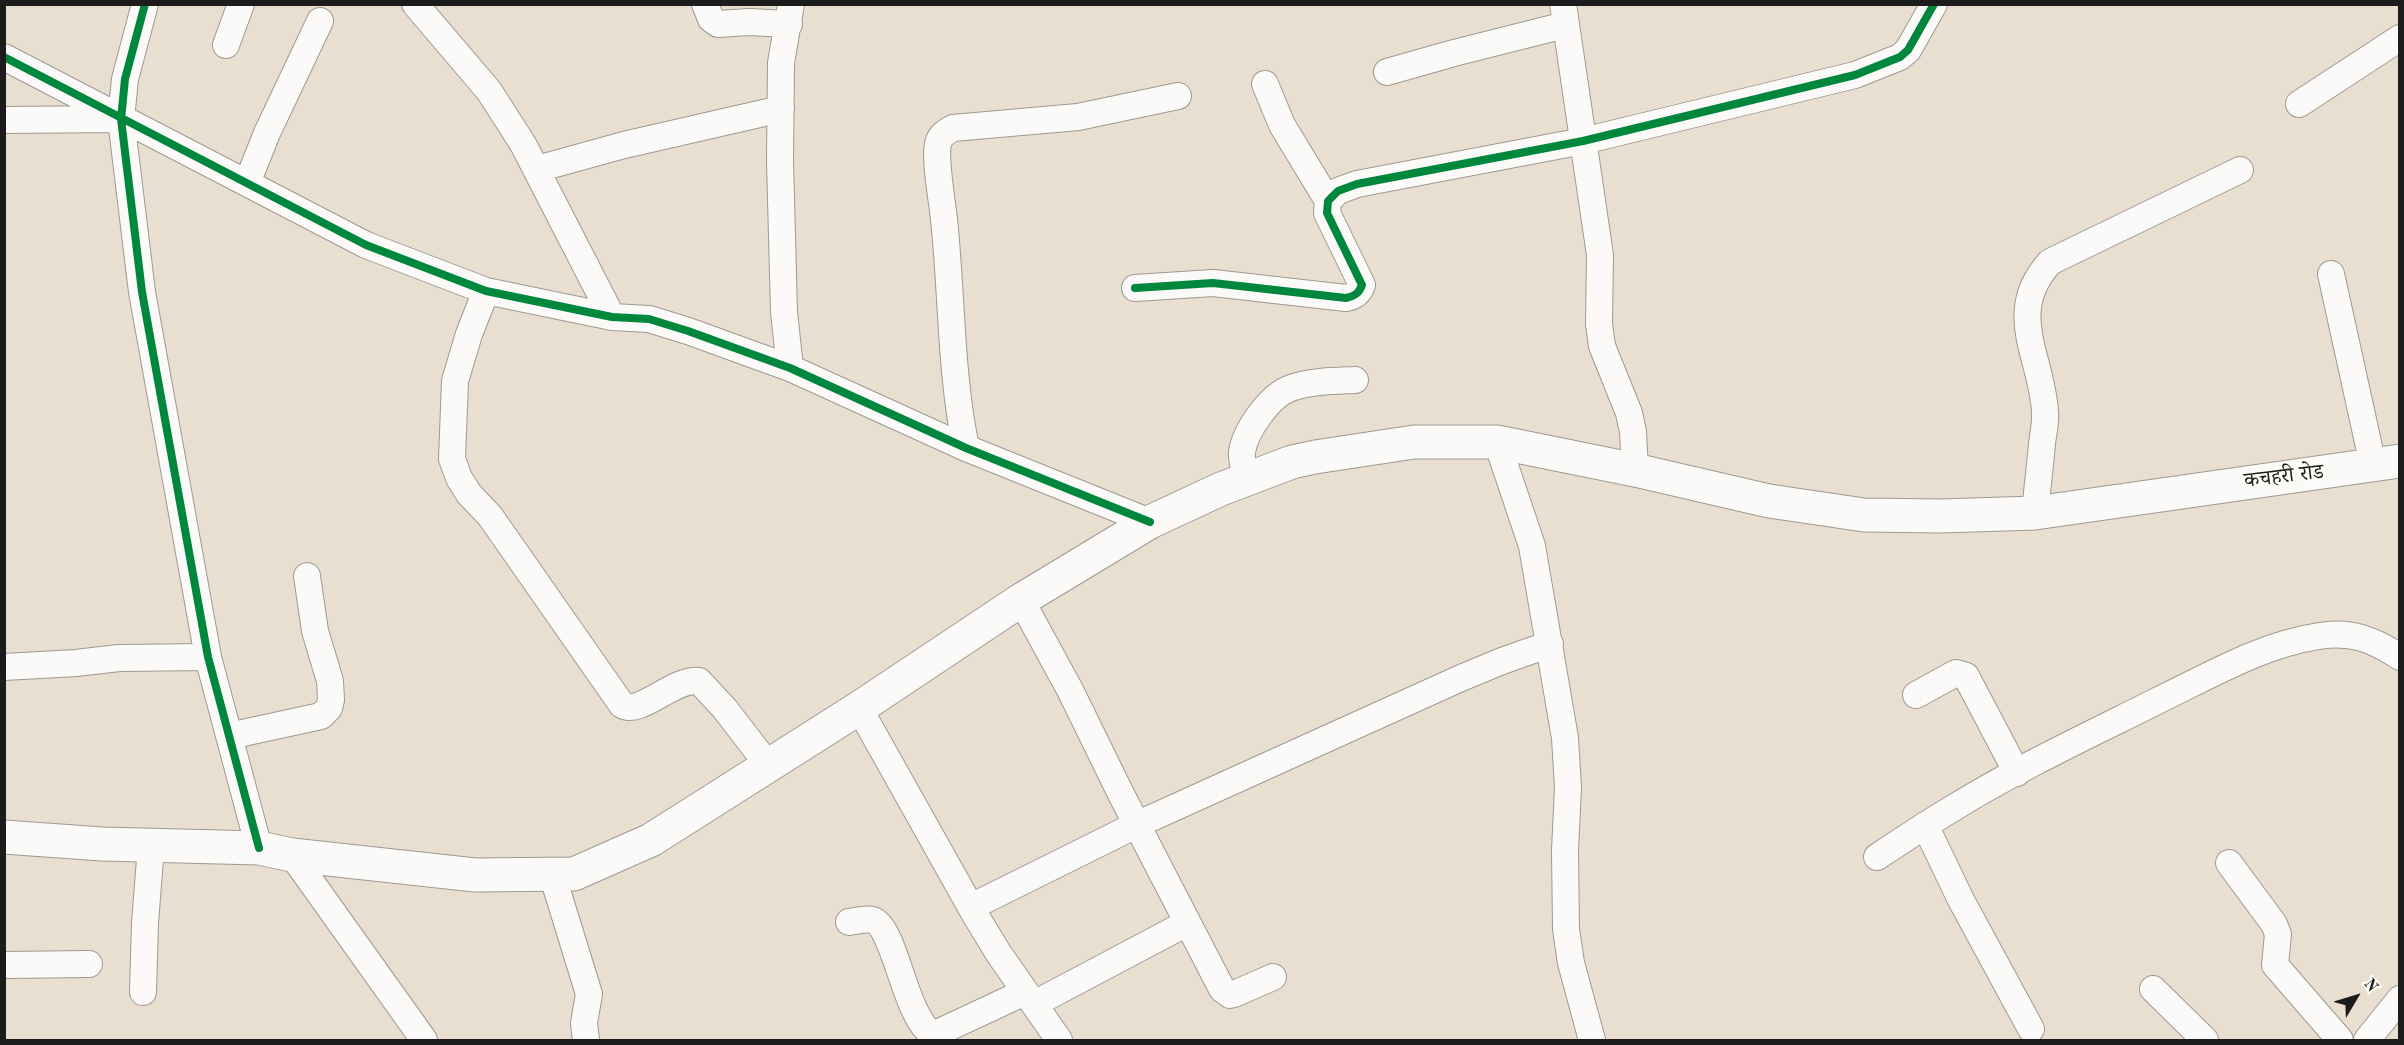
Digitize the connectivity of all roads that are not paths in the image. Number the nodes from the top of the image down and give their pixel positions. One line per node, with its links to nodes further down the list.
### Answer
1 (145, 4): 17 (street)
2 (241, 4): 10 (street)
3 (415, 4): 20 (street)
4 (705, 4): 6 (street)
5 (1934, 4): 19 (street)
6 (790, 14): 16 (street)
7 (1564, 15): 12 (street); 19 (street)
8 (320, 21): 22 (street)
9 (2400, 38): 15 (street)
10 (226, 45)
11 (4, 57): 17 (street)
12 (1387, 72)
13 (1265, 84): 23 (street)
14 (1178, 96): 31 (street)
15 (2299, 104)
16 (782, 109): 20 (street); 28 (street)
17 (121, 119): 18 (street); 22 (street); 40 (street)
18 (4, 120)
19 (1583, 141): 23 (street); 33 (street)
20 (537, 169): 27 (street)
21 (2240, 170): 35 (street)
22 (247, 183): 26 (street)
23 (1328, 201): 25 (street)
24 (2331, 274): 32 (street)
25 (1136, 288)
26 (486, 291): 27 (street); 46 (street)
27 (612, 317): 28 (street)
28 (790, 368): 31 (street)
29 (1355, 381): 34 (street)
30 (1497, 441): 33 (main road, कचहरी रोड); 34 (main road, कचहरी रोड); 39 (street)
31 (966, 448): 36 (street)
32 (2386, 463): 35 (main road, कचहरी रोड)
33 (1635, 470): 35 (main road, कचहरी रोड)
34 (1247, 480): 36 (main road, कचहरी रोड)
35 (2035, 513)
36 (1150, 522): 38 (main road, कचहरी रोड)
37 (307, 576): 45 (street)
38 (1022, 600): 44 (main road, कचहरी रोड); 48 (street)
39 (1550, 644): 48 (street); 72 (street)
40 (208, 657): 42 (street); 45 (street)
41 (2400, 657): 47 (street)
42 (4, 667)
43 (1916, 695): 47 (street)
44 (859, 708): 46 (main road, कचहरी रोड); 57 (street)
45 (229, 735): 52 (street)
46 (768, 765): 56 (main road, कचहरी रोड)
47 (2018, 773): 49 (street)
48 (1136, 825): 57 (street); 59 (street)
49 (1925, 825): 54 (street); 67 (street)
50 (4, 837): 51 (main road, कचहरी रोड)
51 (152, 846): 52 (main road, कचहरी रोड); 64 (street)
52 (259, 848): 53 (main road, कचहरी रोड)
53 (292, 855): 56 (main road, कचहरी रोड); 69 (street)
54 (1877, 856)
55 (2229, 862): 74 (street)
56 (552, 874): 70 (street)
57 (970, 907): 65 (street)
58 (849, 922): 68 (street)
59 (1187, 923): 62 (street); 65 (street)
60 (89, 964): 61 (street)
61 (4, 965)
62 (1273, 977)
63 (2153, 989): 73 (street)
64 (143, 992)
65 (1030, 998): 68 (street); 71 (street)
66 (2400, 999): 75 (street)
67 (2031, 1029)
68 (933, 1038)
69 (424, 1041)
70 (586, 1041)
71 (1059, 1041)
72 (1592, 1041)
73 (2205, 1041)
74 (2340, 1041)
75 (2367, 1041)

